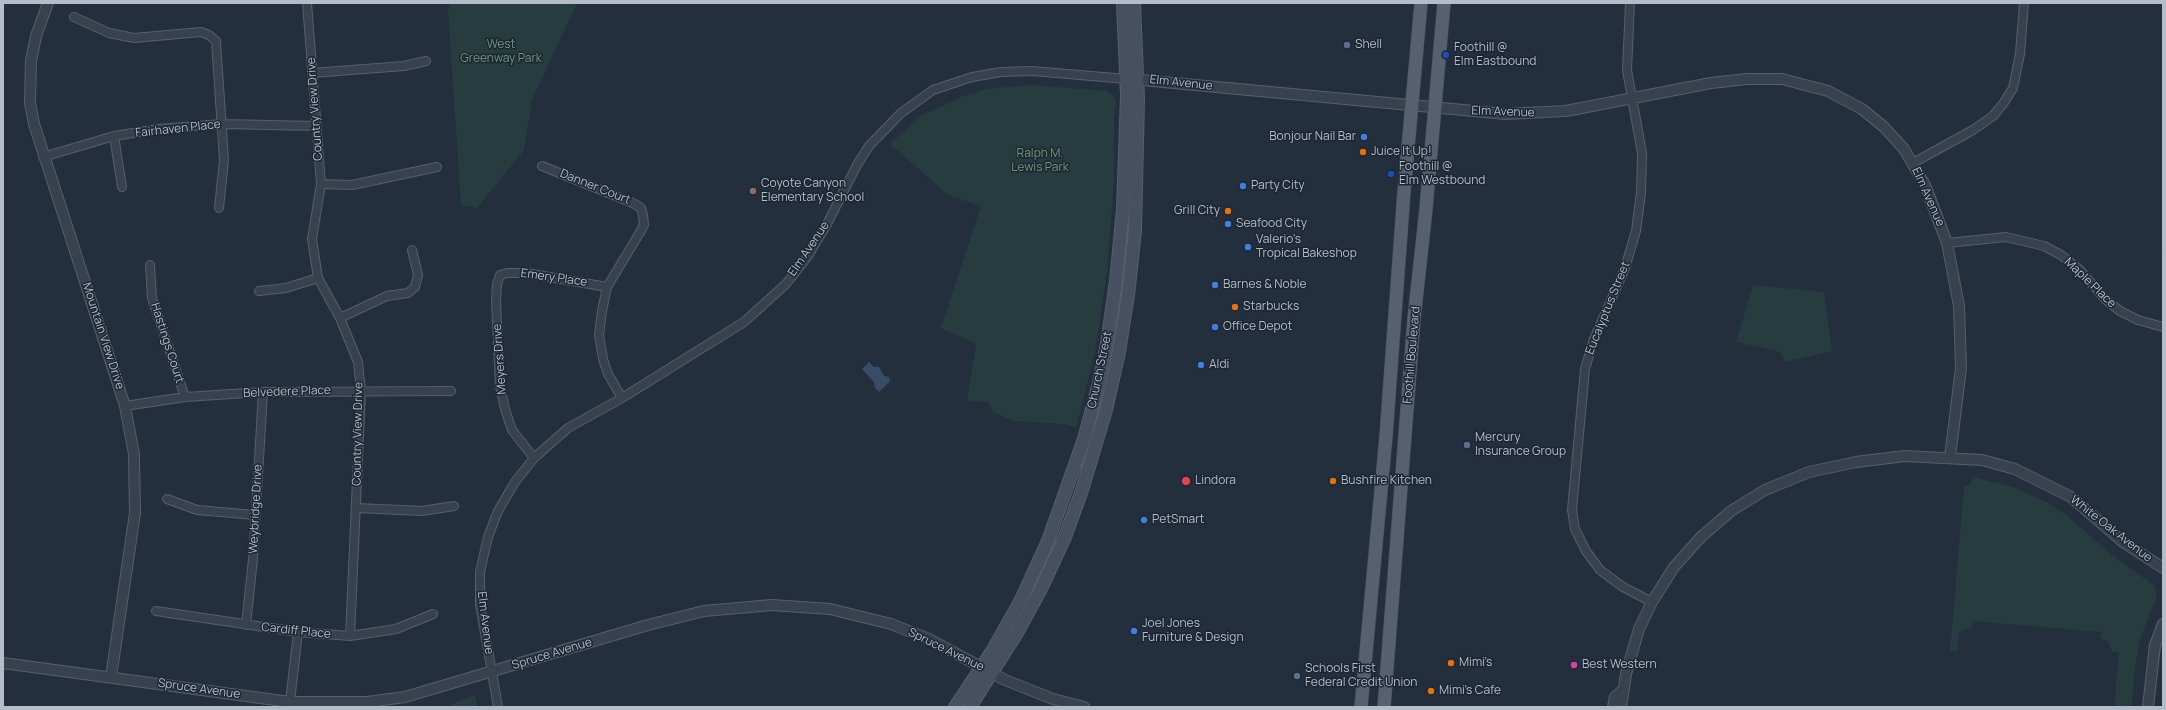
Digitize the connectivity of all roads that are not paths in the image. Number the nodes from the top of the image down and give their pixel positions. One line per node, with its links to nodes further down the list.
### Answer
1 (48, 3): 19 (street, Mountain View Drive)
2 (307, 3): 11 (street, Country View Drive)
3 (1123, 3): 12 (main road, Church Street)
4 (1134, 3): 12 (main road, Church Street)
5 (1421, 3): 14 (main road, Foothill Boulevard)
6 (1444, 3): 15 (main road, Foothill Boulevard)
7 (1630, 3): 13 (street, Eucalyptus Street)
8 (2024, 3): 20 (street)
9 (74, 17): 16 (street)
10 (426, 61): 11 (street)
11 (312, 73): 17 (street, Country View Drive)
12 (1133, 79): 14 (street, Elm Avenue); 39 (street, Elm Avenue); 41 (main road, Church Street); 42 (main road, Church Street)
13 (1634, 99): 15 (street, Elm Avenue); 20 (street, Elm Avenue); 50 (street, Eucalyptus Street)
14 (1412, 105): 15 (street, Elm Avenue); 68 (main road, Foothill Boulevard)
15 (1436, 107): 69 (main road, Foothill Boulevard)
16 (222, 124): 17 (street, Fairhaven Place); 18 (street, Fairhaven Place); 25 (street)
17 (316, 126): 23 (street, Country View Drive)
18 (114, 136): 19 (street, Fairhaven Place); 24 (street)
19 (43, 157): 40 (street, Mountain View Drive)
20 (1913, 164): 26 (street, Elm Avenue)
21 (542, 166): 31 (street, Danner Court)
22 (438, 167): 23 (street)
23 (320, 184): 30 (street, Country View Drive)
24 (122, 187)
25 (219, 208)
26 (1947, 243): 34 (street, Maple Place); 43 (street, Elm Avenue)
27 (412, 250): 33 (street)
28 (150, 265): 38 (street, Hastings Court)
29 (500, 275): 31 (street, Emery Place); 44 (street, Meyers Drive)
30 (318, 278): 32 (street); 33 (street, Country View Drive)
31 (607, 287): 39 (street)
32 (259, 292)
33 (340, 318): 35 (street, Country View Drive)
34 (2163, 327)
35 (361, 390): 36 (street, Belvedere Place); 37 (street, Belvedere Place); 47 (street, Country View Drive)
36 (263, 392): 38 (street, Belvedere Place); 48 (street, Weybridge Drive)
37 (451, 392)
38 (185, 397): 40 (street, Belvedere Place)
39 (622, 398): 44 (street, Elm Avenue)
40 (125, 406): 61 (street, Mountain View Drive)
41 (1084, 440): 42 (main road); 58 (main road, Church Street)
42 (1097, 444): 60 (main road, Church Street)
43 (1950, 457): 49 (street, White Oak Avenue); 50 (street, White Oak Avenue)
44 (534, 458): 59 (street, Elm Avenue)
45 (167, 499): 48 (street)
46 (454, 506): 47 (street)
47 (357, 508): 56 (street, Country View Drive)
48 (255, 515): 54 (street, Weybridge Drive)
49 (2163, 568)
50 (1652, 602): 62 (street, White Oak Avenue)
51 (156, 611): 54 (street, Cardiff Place)
52 (434, 614): 56 (street, Cardiff Place)
53 (2163, 624): 72 (street)
54 (246, 626): 55 (street, Cardiff Place)
55 (298, 632): 56 (street, Cardiff Place); 63 (street)
56 (350, 636)
57 (3, 663): 61 (street, Spruce Avenue)
58 (982, 667): 59 (street, Spruce Avenue); 60 (street, Spruce Avenue); 65 (main road, Church Street)
59 (492, 672): 63 (street, Spruce Avenue); 64 (street, Elm Avenue)
60 (993, 674): 66 (main road, Church Street); 67 (street, Spruce Avenue)
61 (111, 677): 63 (street, Spruce Avenue)
62 (1623, 690): 70 (street); 71 (street, White Oak Avenue)
63 (290, 702)
64 (498, 707)
65 (955, 707)
66 (970, 707)
67 (1084, 707)
68 (1361, 707)
69 (1384, 707)
70 (1613, 707)
71 (1622, 707)
72 (2148, 707)

